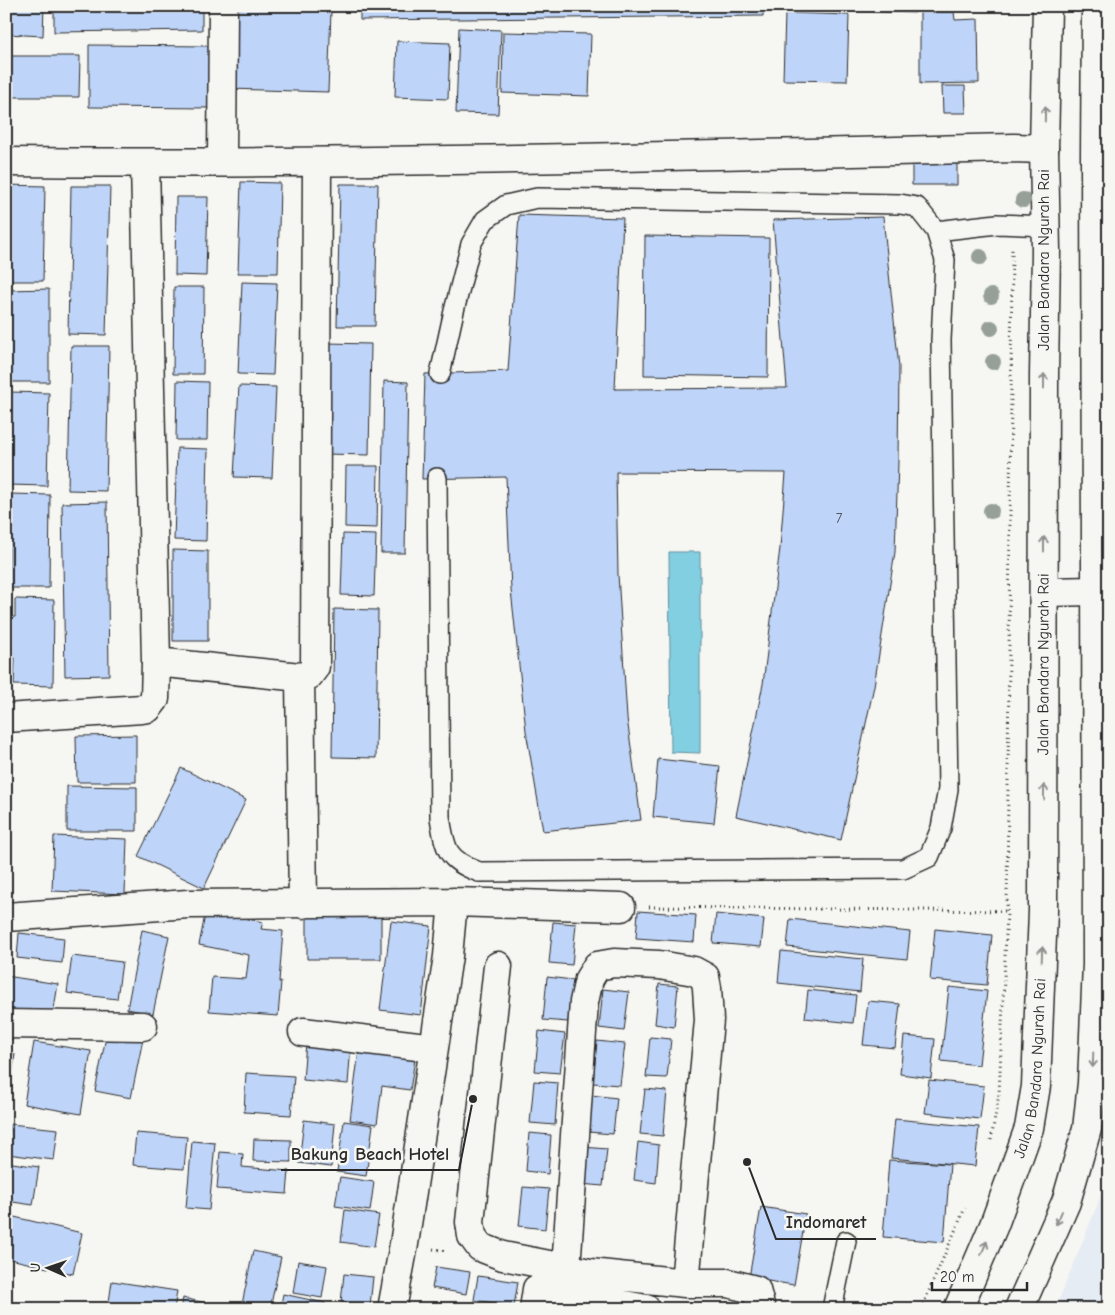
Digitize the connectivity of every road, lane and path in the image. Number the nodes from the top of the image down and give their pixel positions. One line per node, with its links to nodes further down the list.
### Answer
1 (223, 6): 6 (street)
2 (1047, 6): 4 (street, Jalan Bandara Ngurah Rai, one-way to 2)
3 (1096, 6): 13 (street)
4 (1044, 149): 7 (street); 10 (street, Jalan Bandara Ngurah Rai)
5 (6, 162): 8 (street)
6 (222, 162): 7 (street); 8 (street)
7 (317, 162): 18 (street)
8 (145, 163): 17 (street)
9 (1012, 225): 10 (lane); 11 (lane); 24 (path)
10 (1046, 226): 15 (street, Jalan Bandara Ngurah Rai, one-way to 10)
11 (936, 231): 12 (lane); 14 (lane)
12 (440, 374)
13 (1102, 467): 16 (street)
14 (437, 478)
15 (1045, 592): 16 (street); 25 (street, Jalan Bandara Ngurah Rai, one-way to 15)
16 (1095, 592): 20 (street)
17 (156, 662): 18 (street); 19 (street)
18 (300, 677): 22 (street)
19 (6, 718)
20 (1102, 852): 27 (street)
21 (453, 902): 22 (street); 23 (street); 32 (street)
22 (303, 904): 26 (street)
23 (621, 906): 24 (path)
24 (1007, 911): 25 (path); 33 (path)
25 (1043, 911): 44 (street, Jalan Bandara Ngurah Rai, one-way to 25)
26 (6, 917)
27 (1103, 964): 45 (street, one-way to 45)
28 (498, 966): 36 (street)
29 (6, 1024): 30 (street)
30 (143, 1026)
31 (303, 1032): 32 (street)
32 (434, 1048): 39 (street)
33 (989, 1149)
34 (968, 1202): 43 (path)
35 (846, 1241): 42 (lane)
36 (566, 1268): 37 (street); 37 (street)
37 (684, 1282): 41 (street)
38 (536, 1299): 40 (street)
39 (392, 1309)
40 (646, 1309)
41 (761, 1309)
42 (832, 1309)
43 (921, 1309)
44 (958, 1309)
45 (1019, 1309)

